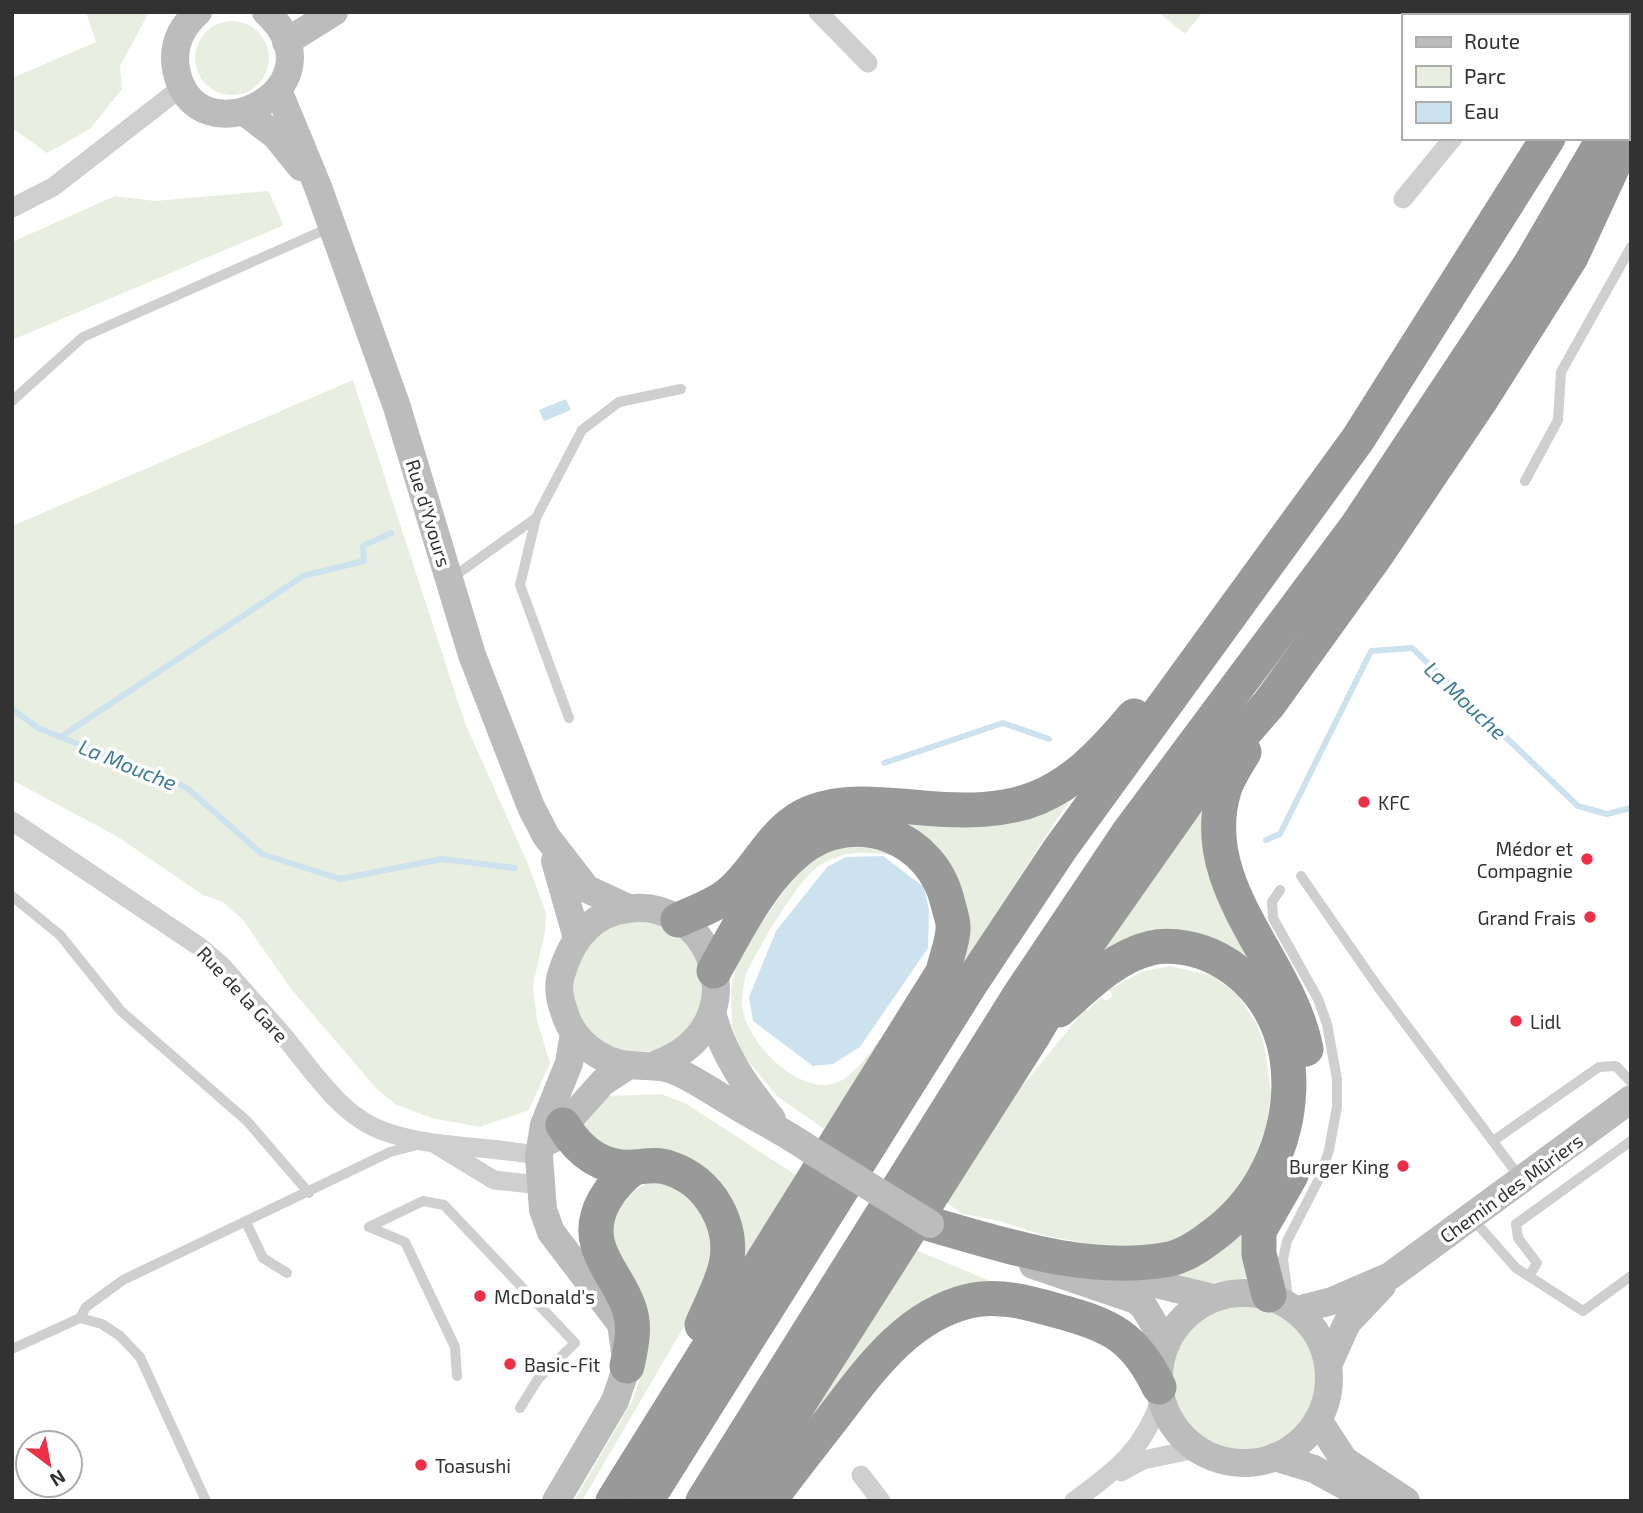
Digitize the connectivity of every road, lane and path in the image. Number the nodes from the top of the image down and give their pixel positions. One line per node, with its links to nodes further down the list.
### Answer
1 (198, 12): 7 (main road)
2 (266, 12): 5 (main road)
3 (334, 12): 5 (main road)
4 (818, 12): 6 (street)
5 (286, 42): 8 (main road)
6 (868, 63)
7 (182, 86): 9 (main road); 17 (street)
8 (278, 90): 9 (main road); 15 (main road, Rue d'Yvours)
9 (246, 113): 15 (main road)
10 (1452, 140): 16 (street)
11 (1547, 140): 26 (highway)
12 (1603, 140): 82 (highway)
13 (1626, 140): 20 (highway)
14 (1631, 170): 20 (highway)
15 (318, 187): 18 (main road, Rue d'Yvours)
16 (1403, 199)
17 (12, 208)
18 (332, 227): 22 (lane); 25 (main road, Rue d'Yvours)
19 (1631, 247): 23 (lane)
20 (1571, 257): 27 (highway)
21 (681, 389): 24 (lane)
22 (12, 401)
23 (1525, 481)
24 (536, 518): 25 (lane); 28 (lane)
25 (450, 579): 30 (main road, Rue d'Yvours)
26 (1214, 640): 35 (highway); 81 (highway)
27 (1269, 704): 40 (highway); 64 (highway)
28 (569, 718)
29 (12, 821): 49 (street, Rue de la Gare)
30 (546, 836): 34 (main road); 36 (main road)
31 (1301, 876): 47 (lane)
32 (1280, 890): 64 (lane)
33 (12, 897): 54 (lane)
34 (628, 908): 35 (main road); 36 (main road)
35 (678, 920): 37 (main road)
36 (577, 938): 39 (main road)
37 (714, 971): 38 (main road); 80 (highway)
38 (713, 1016): 41 (main road); 46 (main road)
39 (575, 1034): 42 (main road); 45 (main road)
40 (1034, 1034): 57 (highway); 83 (highway)
41 (657, 1064): 42 (main road); 46 (main road)
42 (629, 1065): 45 (main road)
43 (1631, 1082): 47 (lane)
44 (1631, 1099): 52 (main road, Chemin des Mûriers)
45 (559, 1113): 50 (main road); 51 (highway)
46 (778, 1127): 57 (main road, bridge)
47 (1493, 1141): 52 (lane)
48 (1631, 1141): 61 (lane)
49 (431, 1142): 50 (street, Rue de la Gare); 53 (street, Rue de la Gare); 54 (lane)
50 (539, 1156): 53 (main road)
51 (635, 1167): 69 (highway); 80 (highway)
52 (1521, 1180): 55 (main road, Chemin des Mûriers)
53 (540, 1185): 69 (main road)
54 (309, 1193): 56 (lane)
55 (1471, 1217): 60 (main road, Chemin des Mûriers); 61 (lane)
56 (246, 1222): 59 (lane); 65 (lane)
57 (930, 1224): 58 (main road)
58 (1012, 1258): 63 (main road); 66 (main road)
59 (286, 1273)
60 (1390, 1276): 64 (main road, Chemin des Mûriers); 68 (main road, Chemin des Mûriers)
61 (1528, 1276): 62 (lane)
62 (1631, 1276)
63 (1214, 1298): 64 (main road); 66 (main road)
64 (1285, 1303): 68 (main road)
65 (80, 1318): 67 (lane); 78 (lane)
66 (1166, 1344): 71 (main road)
67 (12, 1349)
68 (1329, 1363): 73 (main road)
69 (628, 1366): 79 (main road)
70 (457, 1376): 72 (lane)
71 (1160, 1393): 74 (main road); 77 (street); 84 (highway)
72 (520, 1408)
73 (1318, 1420): 75 (main road); 88 (main road)
74 (1196, 1449): 75 (main road); 77 (street)
75 (1276, 1457): 87 (main road)
76 (861, 1475): 85 (street)
77 (1092, 1488): 86 (street)
78 (206, 1501)
79 (556, 1501)
80 (610, 1501)
81 (646, 1501)
82 (703, 1501)
83 (737, 1501)
84 (769, 1501)
85 (881, 1501)
86 (1074, 1501)
87 (1371, 1501)
88 (1406, 1501)

